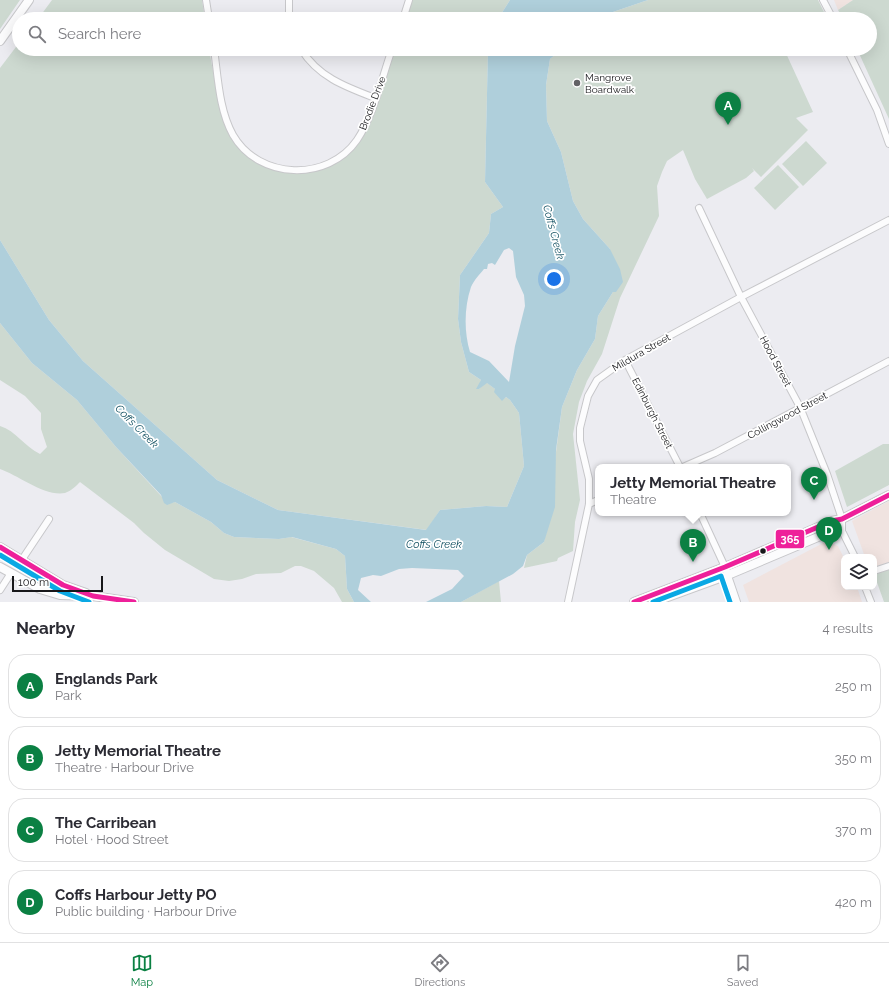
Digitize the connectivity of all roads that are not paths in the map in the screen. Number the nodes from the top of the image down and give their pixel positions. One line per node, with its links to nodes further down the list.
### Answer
1 (28, 0): 6 (street)
2 (206, 0): 7 (street)
3 (289, 0): 8 (street)
4 (409, 0): 9 (street)
5 (823, 0): 10 (street)
6 (20, 12)
7 (208, 12)
8 (289, 12)
9 (405, 12)
10 (829, 12)
11 (12, 23): 12 (street)
12 (0, 41)
13 (215, 56): 17 (street, Brodie Drive)
14 (306, 56): 17 (street)
15 (390, 56): 17 (street, Brodie Drive)
16 (850, 56): 18 (street)
17 (375, 98)
18 (889, 144)
19 (699, 208): 21 (street, Hood Street)
20 (889, 220): 21 (street, Mildura Street)
21 (741, 297): 22 (street, Mildura Street); 24 (street, Hood Street)
22 (625, 360): 25 (street, Edinburgh Street); 29 (street, Mildura Street)
23 (889, 361): 24 (street, Collingwood Street)
24 (800, 407): 26 (street, Collingwood Street); 32 (street, Hood Street)
25 (678, 464)
26 (690, 464)
27 (889, 495): 32 (street)
28 (595, 501): 29 (street)
29 (589, 504): 45 (street, Mildura Street)
30 (701, 516): 39 (street)
31 (49, 519): 35 (street)
32 (842, 519): 34 (street, Hood Street); 39 (street)
33 (0, 547): 35 (street)
34 (854, 554)
35 (21, 560): 43 (street)
36 (889, 566): 38 (street)
37 (0, 567): 40 (street)
38 (877, 570)
39 (726, 571): 46 (street); 47 (street); 48 (street)
40 (11, 573): 41 (street); 43 (street)
41 (0, 590)
42 (866, 590): 49 (street)
43 (93, 596): 44 (street)
44 (134, 602)
45 (568, 602)
46 (634, 602)
47 (654, 602)
48 (737, 602)
49 (871, 602)

